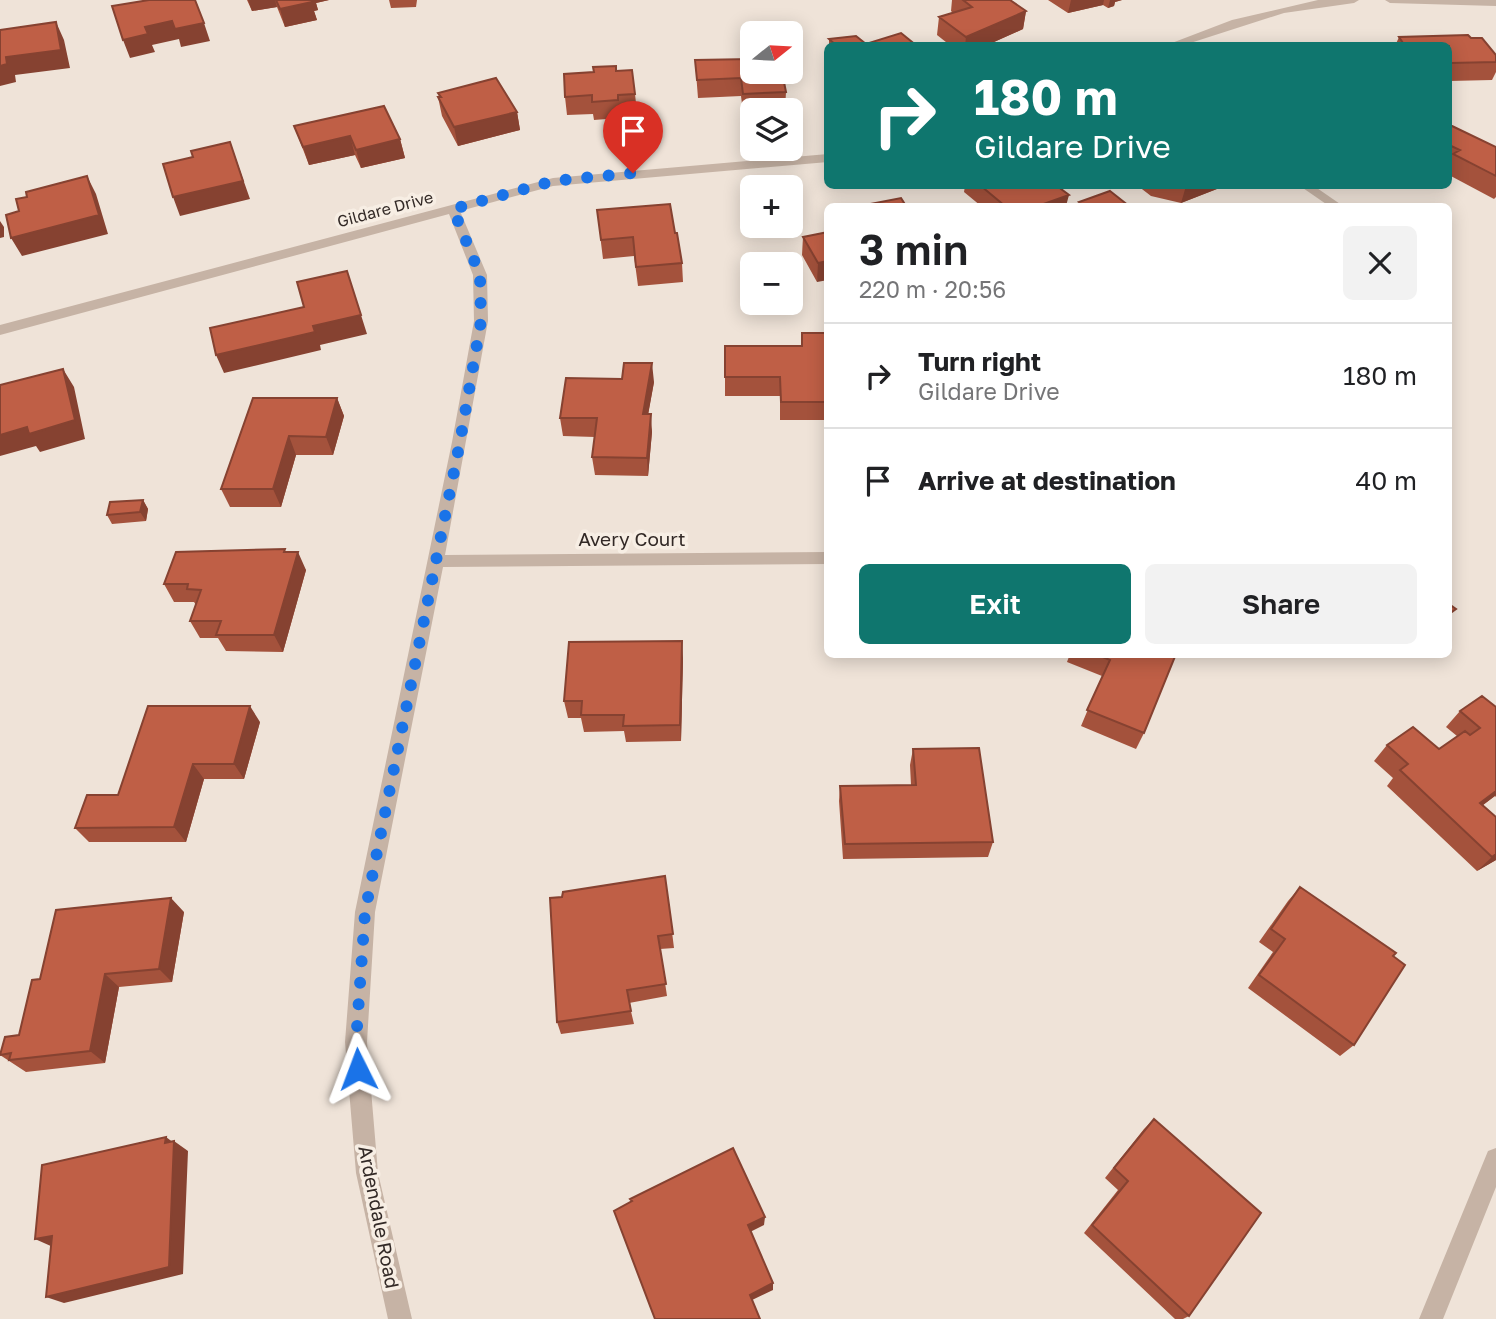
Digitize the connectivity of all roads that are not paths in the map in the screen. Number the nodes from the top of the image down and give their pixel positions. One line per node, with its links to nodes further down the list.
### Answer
1 (1336, 0): 2 (street); 5 (street)
2 (1354, 0)
3 (1390, 0): 4 (street)
4 (1496, 3)
5 (1180, 42)
6 (824, 158): 9 (street, Gildare Drive)
7 (1311, 189): 8 (street)
8 (1332, 203)
9 (453, 209): 10 (street, Gildare Drive); 12 (street, Ardendale Road)
10 (0, 330)
11 (824, 558): 12 (street, Avery Court)
12 (437, 561): 14 (street, Ardendale Road)
13 (1496, 1159): 15 (street)
14 (400, 1319)
15 (1431, 1319)

